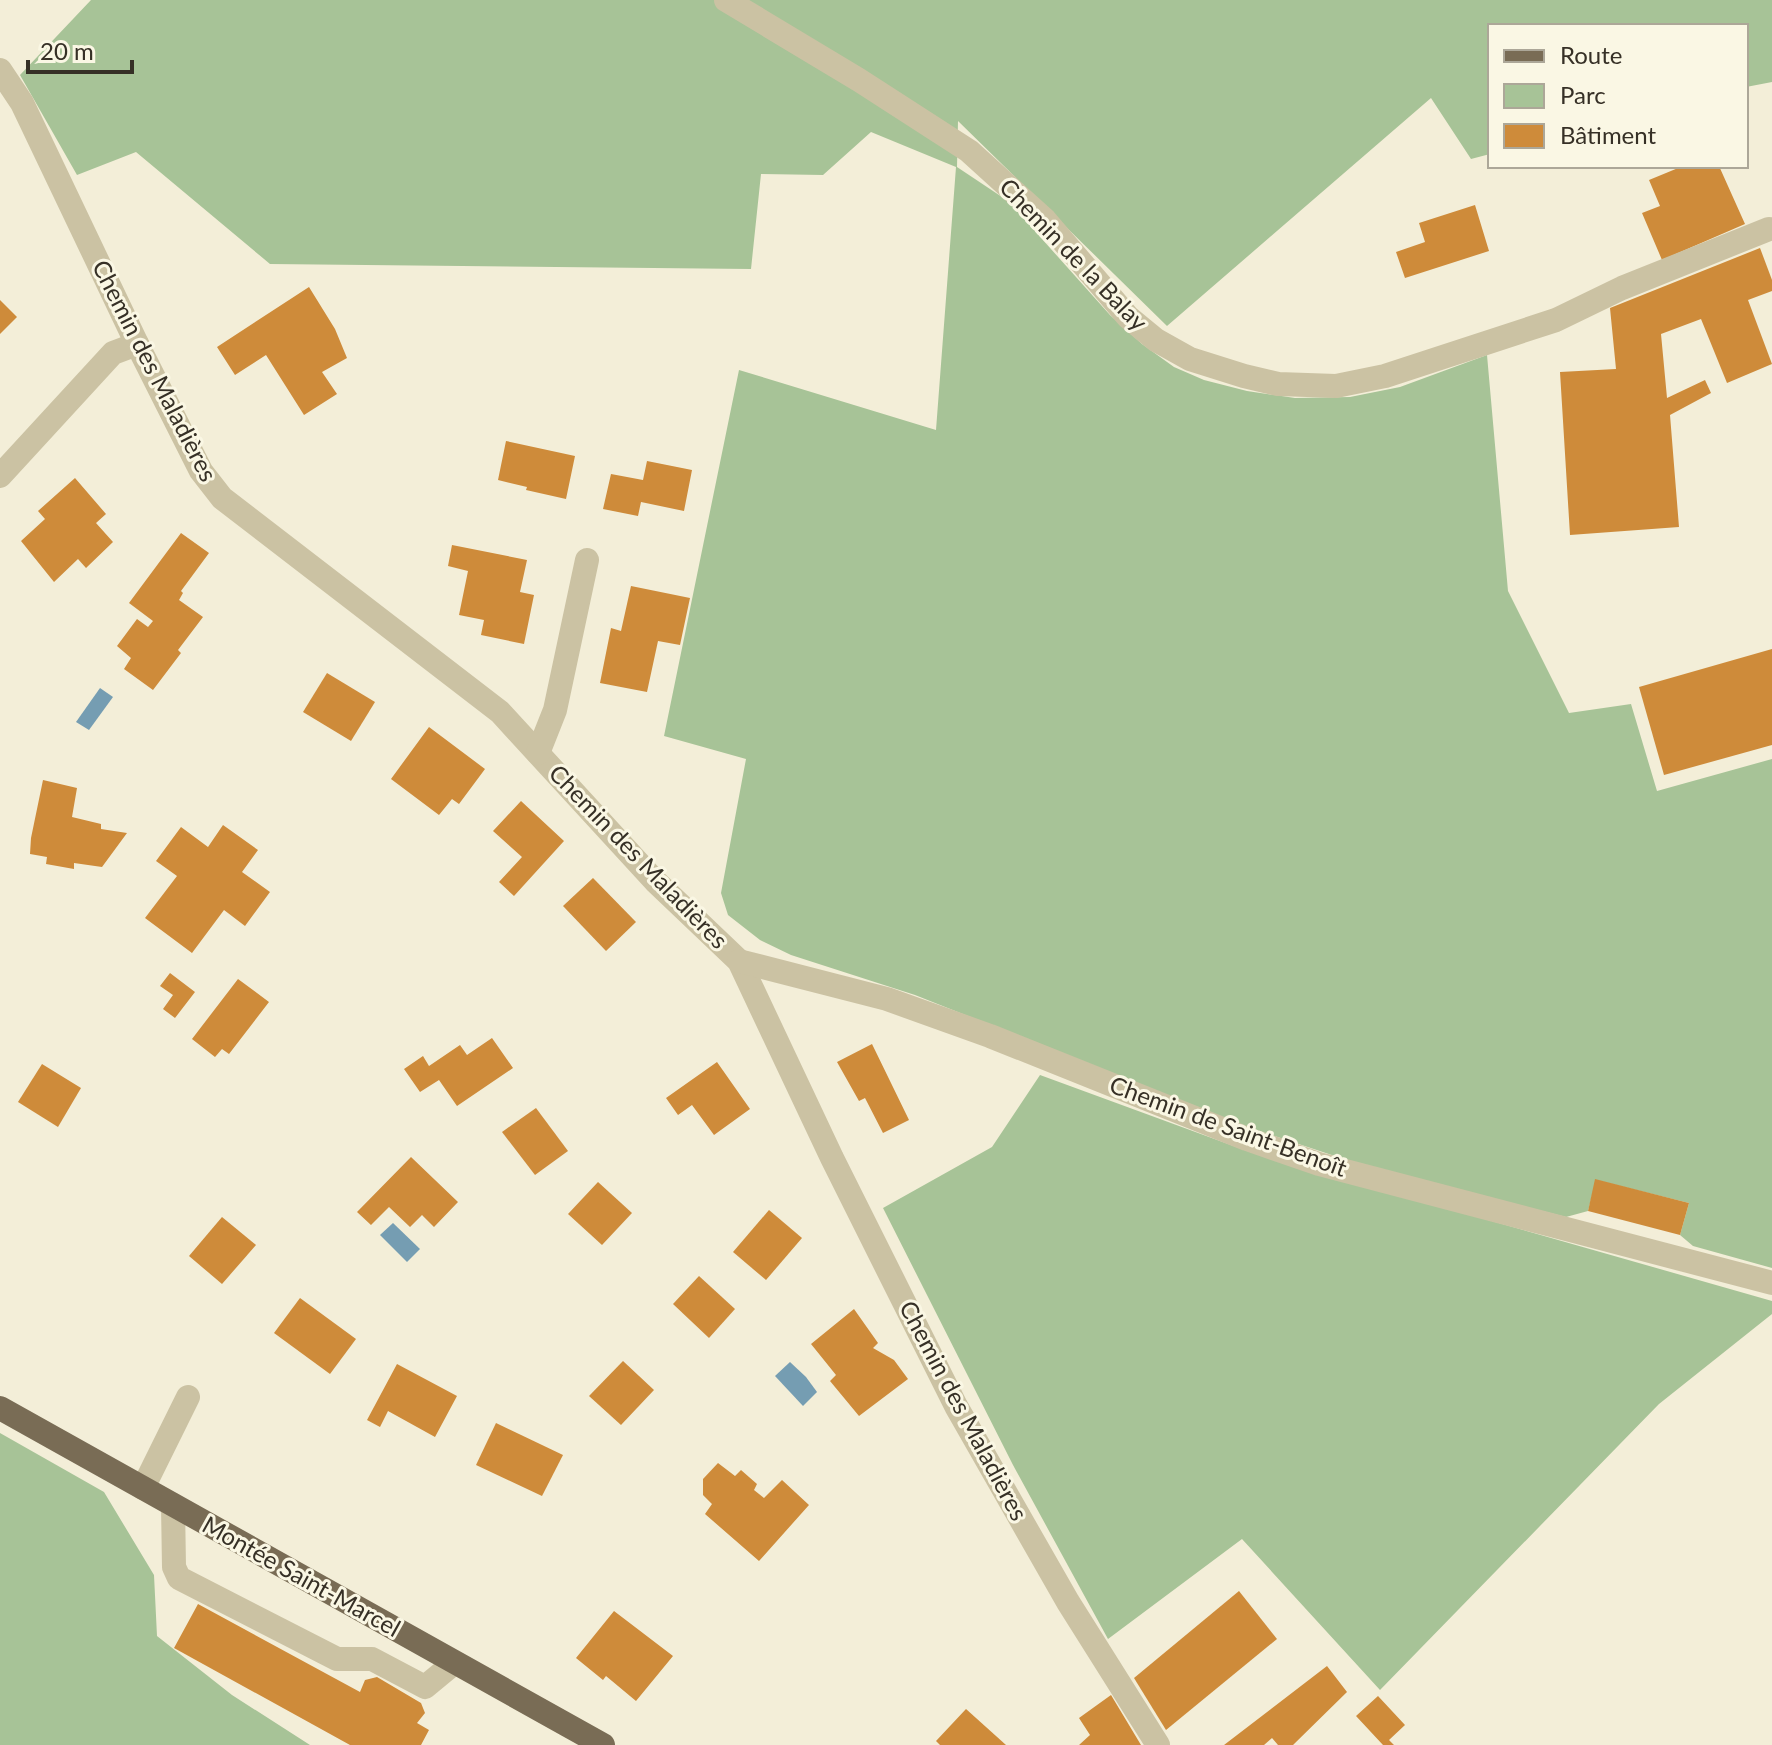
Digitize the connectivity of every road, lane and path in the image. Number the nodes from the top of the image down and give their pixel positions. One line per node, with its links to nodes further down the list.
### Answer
1 (726, 0): 3 (street, Chemin de la Balay)
2 (0, 70): 4 (street, Chemin des Maladières)
3 (1769, 229)
4 (137, 344): 5 (street); 7 (street, Chemin des Maladières)
5 (0, 476)
6 (587, 560): 7 (street)
7 (538, 753): 8 (street, Chemin des Maladières)
8 (739, 961): 9 (street, Chemin de Saint-Benoît); 16 (street, Chemin des Maladières)
9 (1772, 1283)
10 (188, 1397): 12 (street)
11 (0, 1408): 12 (main road, Montée Saint-Marcel)
12 (143, 1488): 13 (main road, Montée Saint-Marcel)
13 (173, 1505): 14 (main road, Montée Saint-Marcel); 14 (street)
14 (454, 1663): 15 (main road, Montée Saint-Marcel)
15 (603, 1745)
16 (1158, 1745)

